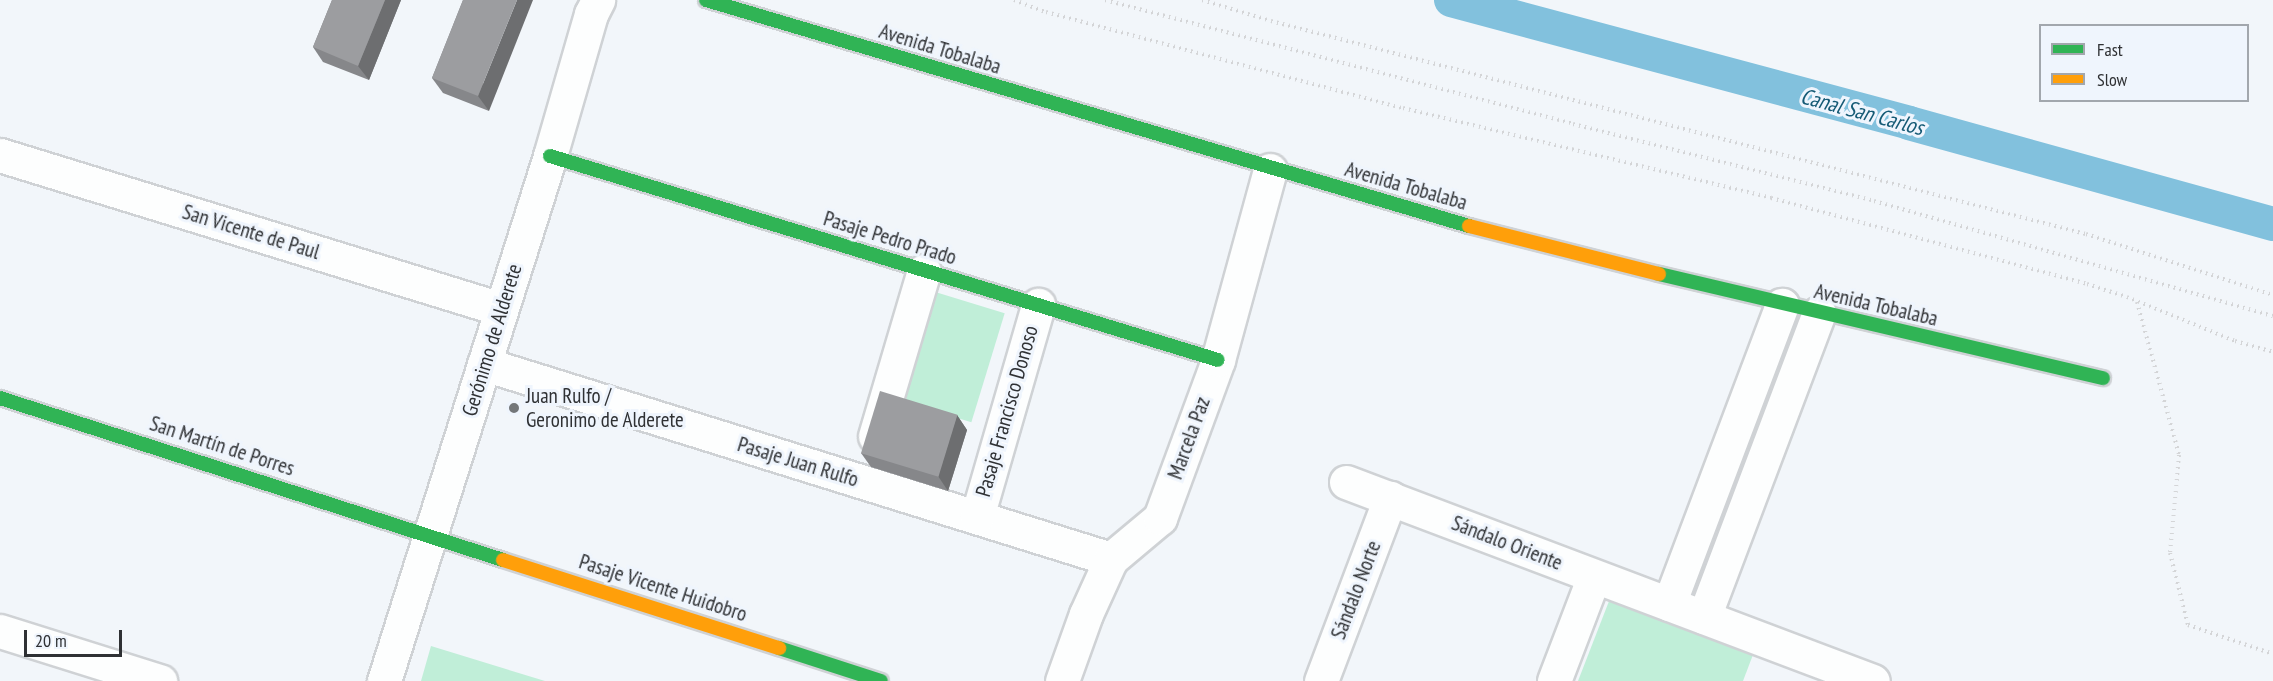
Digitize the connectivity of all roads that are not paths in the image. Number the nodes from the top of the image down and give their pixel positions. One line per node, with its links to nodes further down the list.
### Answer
1 (598, 0): 4 (street, Gerónimo de Alderete)
2 (706, 0): 5 (street, Avenida Tobalaba)
3 (0, 155): 9 (street, San Vicente de Paul)
4 (550, 156): 6 (street, Pasaje Pedro Prado); 9 (street, Gerónimo de Alderete)
5 (1270, 170): 7 (street, Avenida Tobalaba); 11 (street, Marcela Paz)
6 (924, 271): 8 (street, Pasaje Pedro Prado); 15 (street)
7 (1782, 304): 10 (street, Avenida Tobalaba); 22 (street)
8 (1038, 305): 11 (street, Pasaje Pedro Prado); 18 (street, Pasaje Francisco Donoso)
9 (501, 309): 12 (street, Gerónimo de Alderete)
10 (1819, 313): 13 (street, Avenida Tobalaba); 23 (street)
11 (1218, 360): 20 (street, Marcela Paz)
12 (484, 364): 15 (street, Pasaje Juan Rulfo); 19 (street, Gerónimo de Alderete)
13 (2103, 378)
14 (0, 398): 19 (street, San Martín de Porres)
15 (862, 482): 18 (street, Pasaje Juan Rulfo)
16 (1346, 482): 17 (street, Sándalo Oriente)
17 (1390, 498): 21 (street, Sándalo Oriente); 29 (street, Sándalo Norte)
18 (977, 517): 20 (street, Pasaje Juan Rulfo)
19 (431, 534): 26 (street, Gerónimo de Alderete); 27 (street, Pasaje Vicente Huidobro)
20 (1111, 559): 28 (street, Marcela Paz)
21 (1594, 576): 22 (street, Sándalo Oriente); 30 (street)
22 (1669, 604): 23 (street, Sándalo Oriente)
23 (1704, 617): 31 (street, Sándalo Oriente)
24 (0, 631): 25 (street)
25 (160, 681)
26 (384, 681)
27 (881, 681)
28 (1062, 681)
29 (1321, 681)
30 (1554, 681)
31 (1873, 681)

